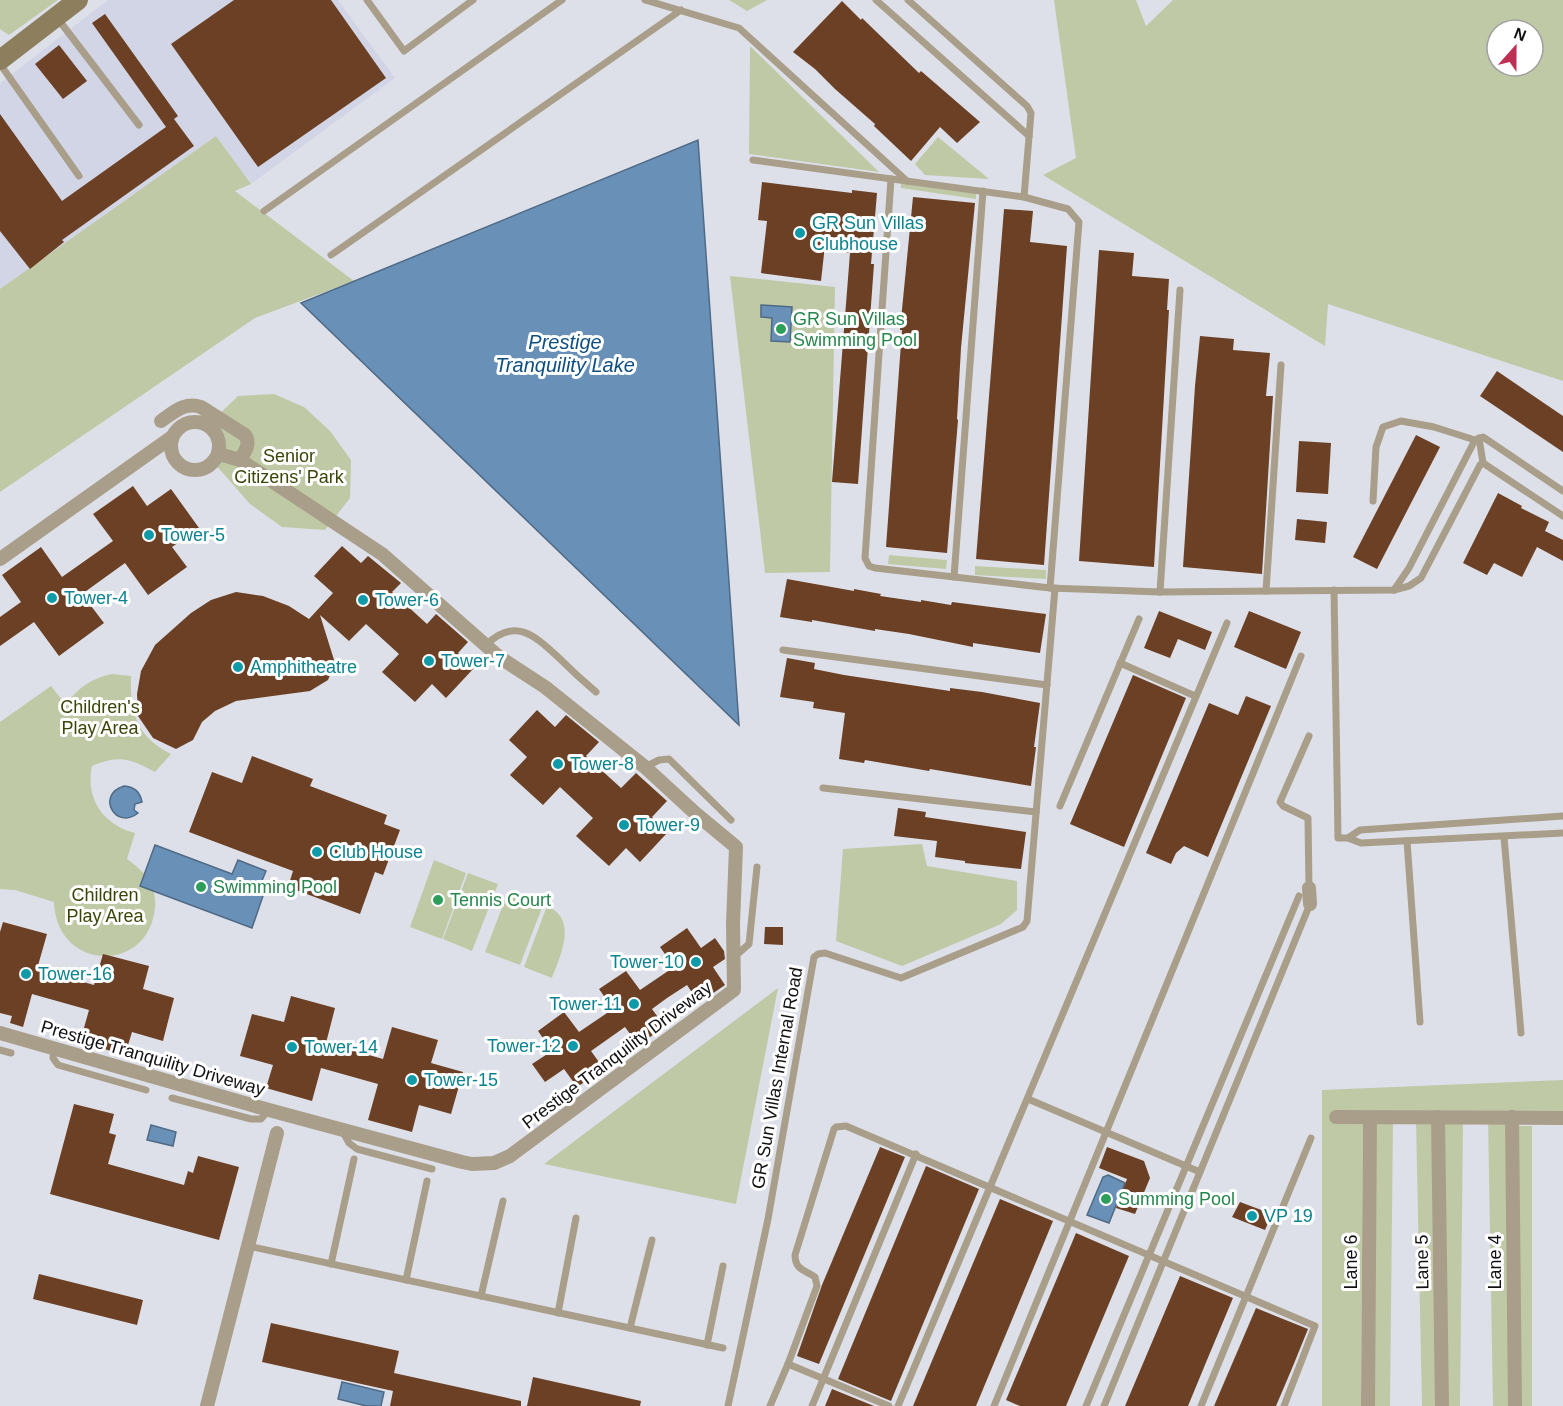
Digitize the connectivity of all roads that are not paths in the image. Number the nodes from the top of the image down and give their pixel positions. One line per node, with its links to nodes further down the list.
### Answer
1 (78, 0): 9 (main road)
2 (367, 0): 3 (lane)
3 (473, 0)
4 (562, 0): 19 (lane)
5 (645, 0): 8 (lane)
6 (876, 0): 12 (lane)
7 (908, 0): 12 (lane)
8 (681, 10): 16 (lane); 20 (lane)
9 (56, 17): 10 (main road); 11 (lane)
10 (0, 62): 14 (lane)
11 (139, 125)
12 (1029, 136): 18 (lane)
13 (753, 160): 15 (lane, GR Sun Villas Internal Road)
14 (79, 176)
15 (891, 178): 16 (lane, GR Sun Villas Internal Road); 33 (lane)
16 (907, 181): 17 (lane, GR Sun Villas Internal Road)
17 (982, 191): 18 (lane, GR Sun Villas Internal Road); 33 (lane)
18 (1024, 197): 34 (lane, GR Sun Villas Internal Road)
19 (264, 211)
20 (331, 255)
21 (1180, 290): 38 (lane)
22 (1281, 365): 37 (lane)
23 (161, 421): 27 (street)
24 (172, 437): 26 (street); 26 (street); 32 (street)
25 (1477, 439): 28 (lane); 29 (lane); 30 (lane); 36 (lane)
26 (219, 454): 27 (street, Prestige Tranquility Driveway)
27 (240, 460): 41 (street, Prestige Tranquility Driveway)
28 (1483, 463): 31 (lane); 36 (lane)
29 (1563, 491)
30 (1373, 501)
31 (1563, 516)
32 (0, 559)
33 (954, 577): 34 (lane)
34 (1052, 588): 38 (lane); 45 (lane, GR Sun Villas Internal Road)
35 (1334, 590): 36 (lane); 37 (lane); 57 (lane)
36 (1394, 590)
37 (1266, 591): 38 (lane)
38 (1160, 592)
39 (1139, 619): 44 (lane)
40 (1227, 623): 47 (lane)
41 (486, 645): 46 (lane); 49 (street, Prestige Tranquility Driveway)
42 (783, 650): 45 (lane)
43 (1301, 656): 81 (lane)
44 (1120, 663): 47 (lane); 51 (lane)
45 (1047, 685): 52 (lane, GR Sun Villas Internal Road)
46 (596, 692)
47 (1195, 696): 72 (lane)
48 (1310, 736): 60 (lane)
49 (645, 767): 54 (lane); 61 (street, Prestige Tranquility Driveway)
50 (823, 788): 52 (lane)
51 (1060, 806)
52 (1036, 812): 109 (lane, GR Sun Villas Internal Road)
53 (1563, 816): 57 (lane)
54 (732, 820)
55 (1563, 833): 56 (lane)
56 (1504, 837): 58 (lane); 66 (lane)
57 (1348, 838): 58 (lane)
58 (1407, 842): 64 (lane)
59 (757, 867): 61 (lane)
60 (1306, 896): 62 (lane); 63 (lane)
61 (734, 957): 79 (street, Prestige Tranquility Driveway)
62 (1254, 1003): 63 (lane); 85 (lane)
63 (1267, 1008): 87 (lane)
64 (1420, 1022)
65 (0, 1033): 67 (street, Prestige Tranquility Driveway)
66 (1521, 1033)
67 (54, 1049): 70 (lane); 73 (street, Prestige Tranquility Driveway)
68 (0, 1050): 69 (lane)
69 (10, 1053)
70 (146, 1090)
71 (172, 1098): 73 (lane)
72 (1028, 1099): 81 (lane); 89 (lane)
73 (268, 1110): 79 (street, Prestige Tranquility Driveway)
74 (1336, 1117): 77 (street)
75 (1438, 1117): 76 (street); 77 (street); 120 (street, Lane 5)
76 (1512, 1117): 78 (street); 121 (street, Lane 4)
77 (1370, 1118): 119 (street, Lane 6)
78 (1563, 1118)
79 (342, 1130): 86 (lane)
80 (277, 1133): 94 (street)
81 (1107, 1133): 85 (lane); 92 (lane)
82 (1311, 1138): 101 (lane)
83 (916, 1154): 89 (lane); 106 (lane); 107 (lane)
84 (354, 1160): 97 (lane)
85 (1185, 1166): 87 (lane); 95 (lane)
86 (432, 1169)
87 (1200, 1172): 96 (lane)
88 (427, 1181): 99 (lane)
89 (991, 1186): 92 (lane); 113 (lane)
90 (503, 1200): 100 (lane)
91 (576, 1218): 102 (lane)
92 (1070, 1221): 95 (lane); 114 (lane)
93 (652, 1240): 103 (lane)
94 (248, 1246): 97 (lane); 108 (street)
95 (1149, 1256): 96 (lane); 115 (lane)
96 (1163, 1262): 101 (lane); 116 (lane)
97 (331, 1264): 99 (lane)
98 (723, 1266): 104 (lane)
99 (406, 1280): 100 (lane)
100 (482, 1296): 102 (lane)
101 (1245, 1297): 117 (lane); 118 (lane)
102 (558, 1313): 103 (lane)
103 (630, 1328): 104 (lane)
104 (707, 1345): 105 (lane)
105 (723, 1348)
106 (788, 1364): 107 (lane); 110 (lane)
107 (824, 1379): 111 (lane); 112 (lane)
108 (207, 1406)
109 (728, 1406)
110 (770, 1406)
111 (813, 1406)
112 (889, 1406)
113 (898, 1406)
114 (994, 1406)
115 (1086, 1406)
116 (1104, 1406)
117 (1201, 1406)
118 (1284, 1406)
119 (1368, 1406)
120 (1442, 1406)
121 (1515, 1406)

